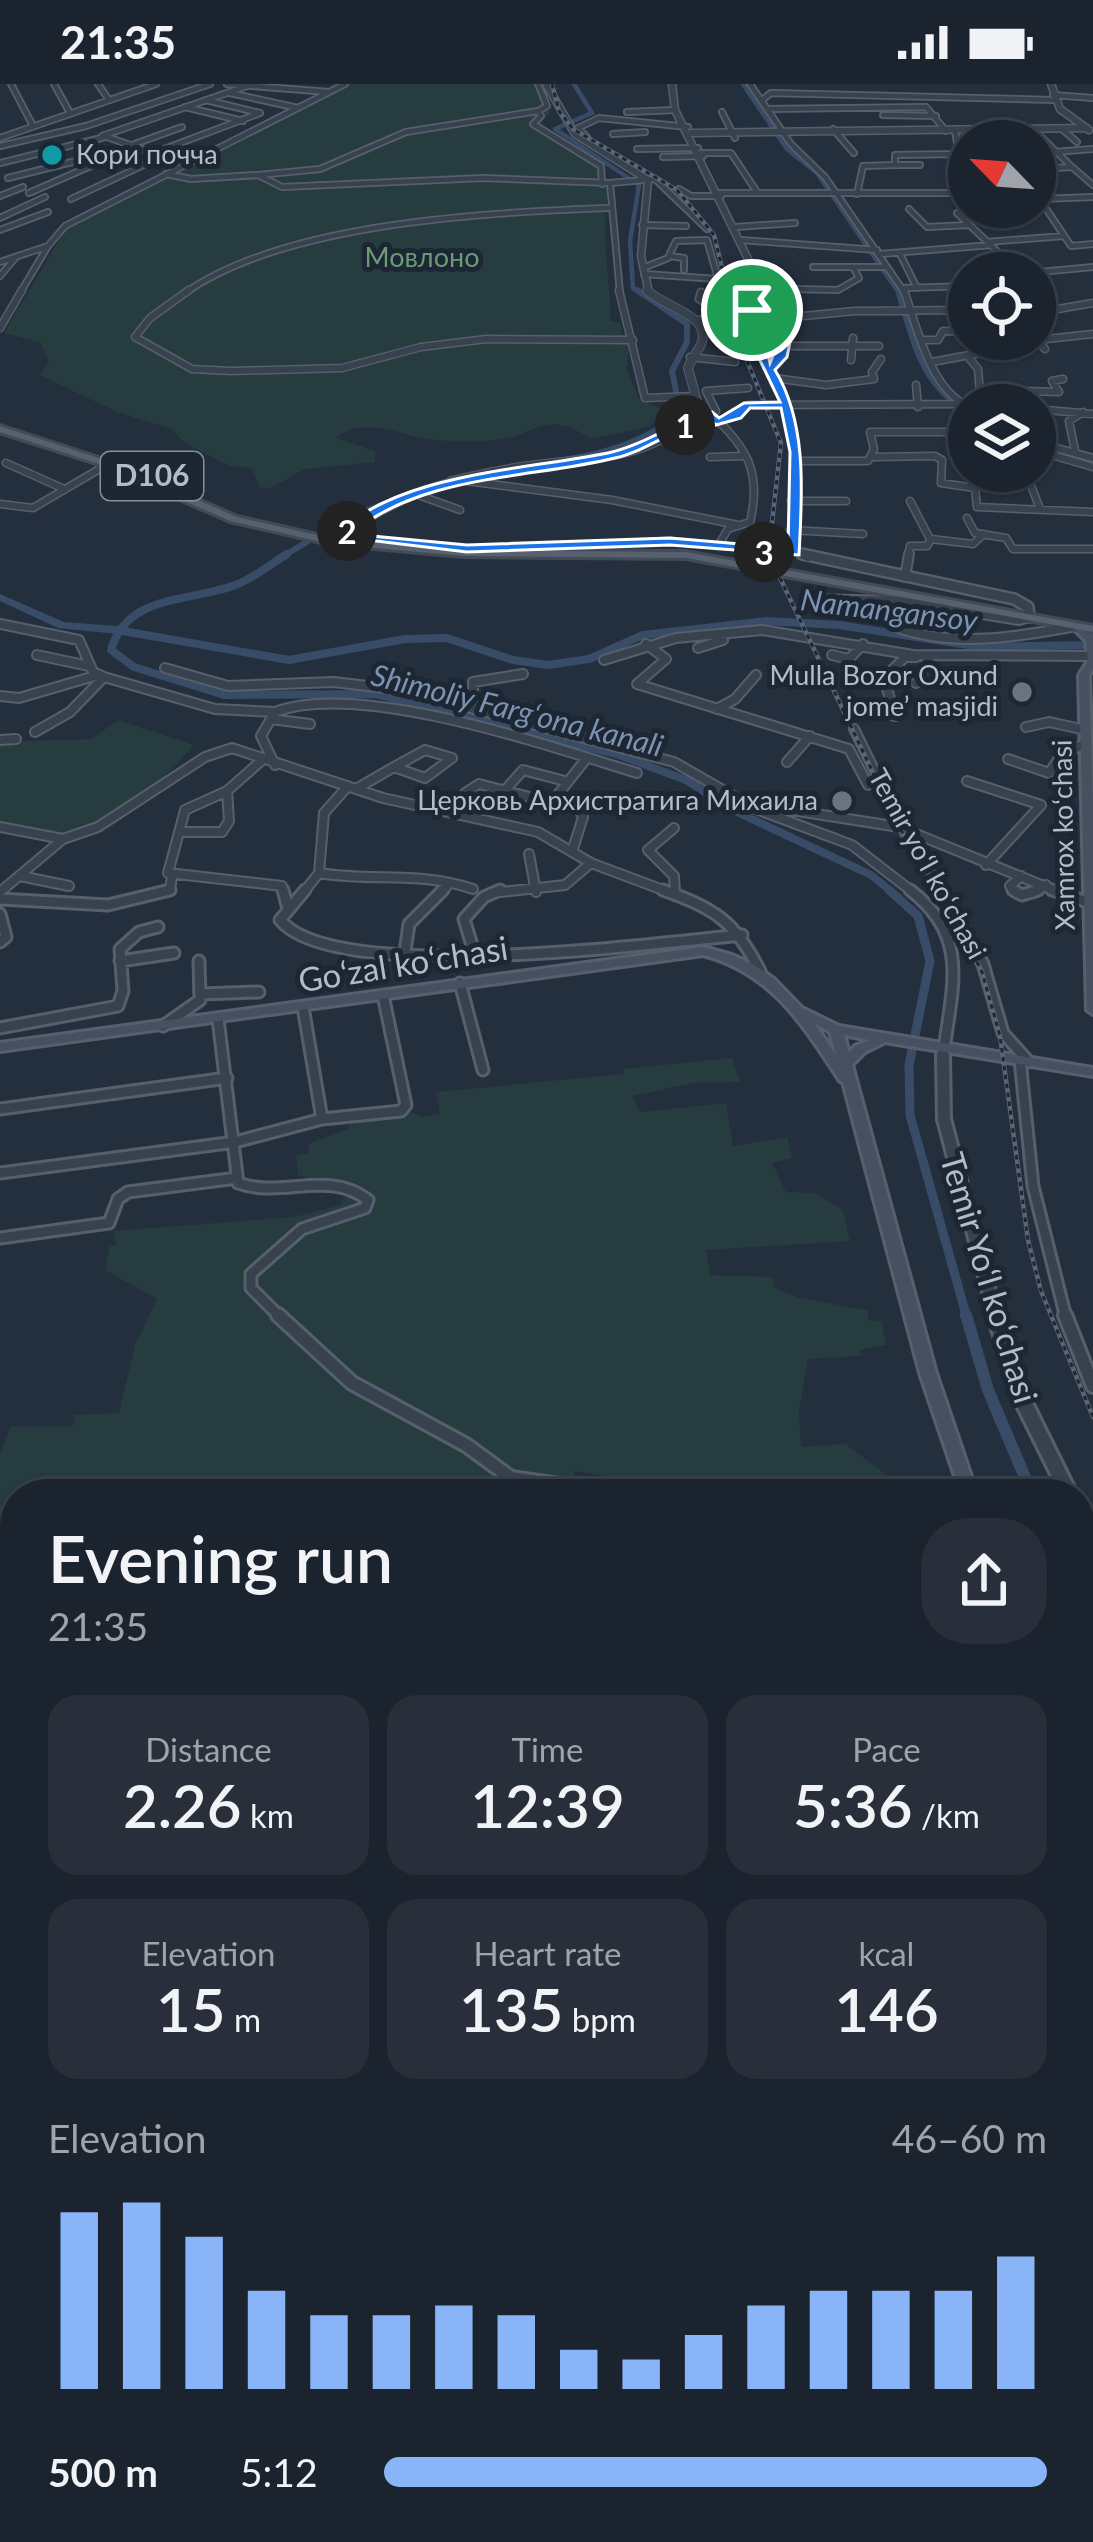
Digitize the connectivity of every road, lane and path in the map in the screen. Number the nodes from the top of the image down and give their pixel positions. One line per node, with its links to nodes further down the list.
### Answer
1 (11, 84): 18 (street)
2 (54, 84): 34 (street)
3 (98, 84): 24 (street)
4 (156, 84): 16 (street)
5 (210, 84): 25 (street)
6 (227, 84): 12 (street)
7 (345, 84): 15 (street)
8 (542, 84): 31 (street); 80 (street)
9 (672, 84): 29 (street)
10 (750, 84): 23 (street)
11 (1052, 84): 19 (street)
12 (247, 86): 13 (street); 17 (street)
13 (302, 88): 15 (street); 26 (street)
14 (843, 88): 19 (street); 23 (street)
15 (329, 92): 28 (street)
16 (130, 93): 24 (street); 25 (street)
17 (227, 93): 22 (street); 26 (street)
18 (17, 98): 21 (street); 40 (street)
19 (1054, 98): 20 (street); 51 (street)
20 (1093, 98)
21 (0, 99)
22 (206, 100): 27 (street); 39 (street)
23 (762, 100): 30 (street)
24 (107, 101): 34 (street)
25 (160, 101): 27 (street); 43 (street)
26 (272, 103): 28 (street)
27 (186, 107): 39 (street); 55 (street)
28 (298, 108): 53 (street)
29 (675, 110): 32 (street); 46 (street)
30 (766, 110): 37 (street); 47 (street)
31 (538, 111): 79 (street); 81 (street)
32 (627, 112)
33 (722, 112): 54 (street)
34 (67, 116): 38 (street)
35 (883, 116): 36 (street)
36 (936, 116): 37 (street); 50 (street)
37 (819, 119): 45 (street); 47 (street)
38 (50, 120): 40 (street); 43 (street)
39 (243, 121): 44 (street)
40 (33, 125): 57 (street)
41 (182, 127): 59 (street)
42 (644, 127): 46 (street); 52 (street); 56 (street)
43 (78, 128): 55 (street); 57 (street)
44 (223, 129): 53 (street); 65 (street)
45 (833, 129): 50 (street); 64 (street)
46 (689, 130): 54 (street); 62 (street)
47 (780, 130): 54 (street); 87 (street)
48 (1056, 130): 49 (street)
49 (1063, 130): 51 (street); 58 (street)
50 (946, 131)
51 (1090, 131)
52 (613, 134)
53 (244, 135): 71 (street)
54 (733, 135)
55 (104, 136): 59 (street); 70 (street)
56 (587, 137)
57 (0, 142)
58 (1077, 142)
59 (128, 147): 65 (street); 78 (street); 83 (street)
60 (637, 149): 62 (street)
61 (1093, 149): 63 (street)
62 (701, 152): 69 (street); 84 (street); 86 (street)
63 (1056, 152)
64 (854, 153)
65 (151, 154): 68 (street)
66 (948, 154): 73 (street)
67 (1056, 156): 74 (street)
68 (160, 157): 71 (street); 82 (street)
69 (663, 157)
70 (0, 163)
71 (186, 164): 77 (street)
72 (920, 164): 73 (street)
73 (896, 165): 88 (street)
74 (1072, 167): 75 (street); 85 (street)
75 (1056, 168)
76 (653, 170): 86 (street)
77 (166, 174): 79 (street); 91 (street)
78 (3, 175): 83 (street)
79 (258, 175): 81 (street)
80 (646, 180): 81 (street); 99 (street); 108 (street)
81 (606, 183): 94 (street)
82 (91, 189): 91 (street); 93 (street)
83 (26, 190): 90 (street); 97 (street)
84 (757, 192): 86 (street); 87 (street)
85 (1091, 192): 92 (street)
86 (721, 194): 103 (street)
87 (832, 194): 88 (street); 114 (street)
88 (857, 194): 89 (street)
89 (948, 194)
90 (0, 196)
91 (124, 196): 113 (street)
92 (1056, 197)
93 (71, 199)
94 (608, 208): 147 (street); 147 (street)
95 (909, 208): 102 (street)
96 (48, 212): 105 (street)
97 (0, 218)
98 (795, 224): 103 (street)
99 (642, 225): 101 (street); 127 (street)
100 (1056, 225): 107 (street)
101 (686, 226)
102 (948, 226)
103 (736, 228): 106 (street); 109 (street)
104 (972, 228): 111 (street)
105 (0, 230)
106 (717, 230)
107 (1064, 236): 111 (street); 112 (street)
108 (707, 240): 117 (street); 129 (street)
109 (741, 240): 110 (street); 131 (street)
110 (776, 241): 114 (street); 119 (street)
111 (990, 243): 115 (street); 116 (street)
112 (1093, 244)
113 (48, 246): 118 (street); 143 (street)
114 (877, 252): 116 (street); 123 (street)
115 (999, 252)
116 (900, 254): 133 (street)
117 (670, 256): 125 (street); 127 (street)
118 (16, 257): 120 (street); 128 (street)
119 (776, 257)
120 (0, 262)
121 (813, 267): 122 (street)
122 (853, 267): 123 (street); 131 (street)
123 (883, 267): 132 (street)
124 (1093, 267): 126 (street)
125 (684, 270)
126 (1056, 270)
127 (644, 271): 129 (street); 141 (street)
128 (0, 276)
129 (718, 279): 142 (street)
130 (948, 284): 133 (street)
131 (748, 288): 137 (street)
132 (904, 288): 133 (street); 139 (street)
133 (917, 288)
134 (700, 292): 142 (street)
135 (1093, 303): 136 (street)
136 (1056, 309)
137 (752, 310): 140 (street); 158 (street)
138 (948, 310): 139 (street)
139 (905, 311): 140 (street); 148 (street)
140 (772, 319): 150 (street)
141 (698, 320): 142 (street); 152 (street)
142 (725, 320)
143 (2, 331)
144 (948, 331): 148 (street)
145 (1093, 334): 146 (street)
146 (1056, 338)
147 (634, 340): 164 (street)
148 (922, 340): 157 (street)
149 (852, 342): 150 (street); 151 (street); 154 (street)
150 (786, 346): 158 (street)
151 (879, 346)
152 (690, 357): 156 (street); 164 (street)
153 (881, 359): 158 (street)
154 (851, 360)
155 (950, 360): 157 (street)
156 (735, 362)
157 (932, 362): 162 (street)
158 (771, 374): 165 (street)
159 (1063, 379): 160 (street)
160 (1053, 384)
161 (916, 385): 167 (street)
162 (948, 386)
163 (748, 388): 171 (street)
164 (693, 397): 172 (street)
165 (786, 405): 167 (street); 171 (street); 182 (street)
166 (948, 406): 167 (street)
167 (918, 407)
168 (1056, 409): 169 (street)
169 (1083, 412): 170 (street); 176 (street)
170 (1093, 414)
171 (714, 418): 172 (street); 178 (street)
172 (692, 420): 186 (street)
173 (0, 426): 184 (main road, D106); 200 (main road, D106)
174 (948, 432): 180 (street)
175 (1056, 449): 176 (street)
176 (1075, 451): 181 (street)
177 (1056, 454): 185 (street)
178 (745, 456): 179 (street); 198 (street)
179 (710, 457)
180 (872, 457): 182 (street); 194 (street)
181 (1093, 458)
182 (795, 461): 192 (street)
183 (2, 464): 187 (street)
184 (108, 464): 187 (street); 200 (main road, D106)
185 (1093, 467)
186 (467, 482): 189 (street); 198 (street)
187 (62, 488): 190 (street)
188 (1033, 492): 194 (street)
189 (421, 496): 195 (street); 203 (street)
190 (0, 498)
191 (846, 500): 192 (street)
192 (790, 501): 199 (street)
193 (910, 501): 204 (street)
194 (1040, 509): 196 (street)
195 (460, 510)
196 (1093, 512)
197 (967, 518): 202 (street)
198 (737, 525): 205 (street)
199 (790, 530): 201 (street); 208 (street)
200 (299, 532): 203 (main road, D106)
201 (863, 534)
202 (983, 534): 204 (street); 207 (street)
203 (335, 539): 206 (main road, D106); 212 (main road, D106)
204 (930, 539): 209 (street)
205 (718, 546): 206 (street); 208 (street)
206 (504, 549): 212 (main road, D106)
207 (1093, 549)
208 (795, 552): 209 (street)
209 (905, 578): 212 (street)
210 (806, 599): 211 (street)
211 (904, 602): 212 (street); 214 (street)
212 (1030, 615): 214 (main road, D106); 218 (main road, D106)
213 (0, 624): 224 (street)
214 (1076, 626): 218 (main road, D106)
215 (735, 634): 216 (street); 217 (street); 219 (street)
216 (646, 644): 223 (street); 232 (street)
217 (863, 644): 221 (street); 222 (street)
218 (1093, 646): 222 (street); 240 (main road, Xamrox koʻchasi)
219 (698, 648)
220 (38, 655): 224 (street)
221 (832, 656)
222 (931, 656): 229 (street); 233 (street)
223 (604, 660)
224 (89, 666): 228 (street)
225 (165, 668): 231 (street)
226 (523, 674): 231 (street)
227 (756, 674): 232 (street)
228 (101, 676): 230 (street); 234 (street); 238 (street)
229 (916, 683)
230 (0, 696)
231 (473, 707): 258 (street)
232 (717, 709): 239 (street)
233 (872, 710)
234 (273, 716): 235 (street); 244 (street); 247 (street)
235 (310, 724)
236 (1026, 727): 240 (street)
237 (854, 728): 261 (street, Temir yoʻl koʻchasi)
238 (35, 732)
239 (810, 736): 246 (street); 252 (street)
240 (1087, 737): 243 (street); 266 (main road, Xamrox koʻchasi)
241 (0, 740): 242 (street)
242 (16, 740)
243 (1009, 759)
244 (586, 760): 249 (street); 250 (street)
245 (261, 761): 247 (street); 255 (street); 263 (street)
246 (787, 761)
247 (275, 765): 253 (street)
248 (394, 767): 248 (street); 253 (street)
249 (637, 773)
250 (565, 781): 254 (street); 257 (street)
251 (967, 781): 268 (street)
252 (868, 784)
253 (352, 788): 264 (street); 269 (street)
254 (506, 789): 256 (street); 257 (street)
255 (227, 790): 262 (street); 262 (street)
256 (465, 794)
257 (552, 802): 264 (street)
258 (745, 803): 261 (street); 306 (street)
259 (0, 827): 263 (street)
260 (674, 828): 278 (street)
261 (901, 828): 268 (street); 307 (street, Temir yoʻl koʻchasi)
262 (180, 832): 271 (street)
263 (63, 839): 270 (street)
264 (572, 852): 267 (street)
265 (529, 854): 277 (street)
266 (1091, 861): 280 (main road, Xamrox koʻchasi)
267 (591, 863): 277 (street); 278 (street)
268 (986, 865): 272 (street)
269 (319, 873): 273 (street); 281 (street)
270 (20, 876): 275 (street); 279 (street)
271 (172, 876): 279 (street); 281 (street)
272 (1021, 876): 274 (street); 274 (street)
273 (450, 884): 276 (street); 286 (street)
274 (1046, 885): 280 (street)
275 (69, 886)
276 (472, 889)
277 (536, 892): 287 (street)
278 (675, 892): 284 (street)
279 (0, 896)
280 (1090, 903): 299 (main road, Xamrox koʻchasi)
281 (288, 909): 286 (street)
282 (0, 914): 285 (street)
283 (158, 927): 290 (street)
284 (736, 936): 287 (street); 289 (street); 292 (street)
285 (0, 942)
286 (405, 952): 287 (street)
287 (474, 952)
288 (174, 953): 290 (street)
289 (715, 953): 292 (main road, Goʻzal koʻchasi); 293 (main road, Goʻzal koʻchasi)
290 (120, 961): 302 (street)
291 (199, 961): 295 (street)
292 (760, 971): 298 (main road, Goʻzal koʻchasi)
293 (460, 983): 296 (main road, Goʻzal koʻchasi); 308 (street)
294 (259, 992): 295 (street)
295 (201, 994): 301 (street)
296 (383, 995): 297 (main road, Goʻzal koʻchasi); 313 (street)
297 (303, 1007): 300 (main road, Goʻzal koʻchasi); 313 (street)
298 (796, 1007): 303 (main road); 309 (main road)
299 (1093, 1010)
300 (218, 1018): 301 (main road, Goʻzal koʻchasi); 311 (street)
301 (163, 1026): 305 (main road, Goʻzal koʻchasi)
302 (0, 1028)
303 (836, 1030): 304 (main road); 309 (main road)
304 (888, 1039): 306 (main road); 309 (main road)
305 (0, 1047)
306 (944, 1052): 307 (main road); 321 (street, Temir Yoʻl koʻchasi)
307 (1024, 1061): 310 (main road); 318 (street)
308 (483, 1070)
309 (845, 1072): 320 (main road)
310 (1093, 1072)
311 (227, 1078): 312 (street); 314 (street)
312 (0, 1109)
313 (322, 1119): 314 (street)
314 (235, 1142): 315 (street); 316 (street)
315 (0, 1173)
316 (237, 1178): 317 (street); 319 (street)
317 (0, 1238)
318 (1093, 1386)
319 (526, 1479)
320 (963, 1479)
321 (1062, 1479)

